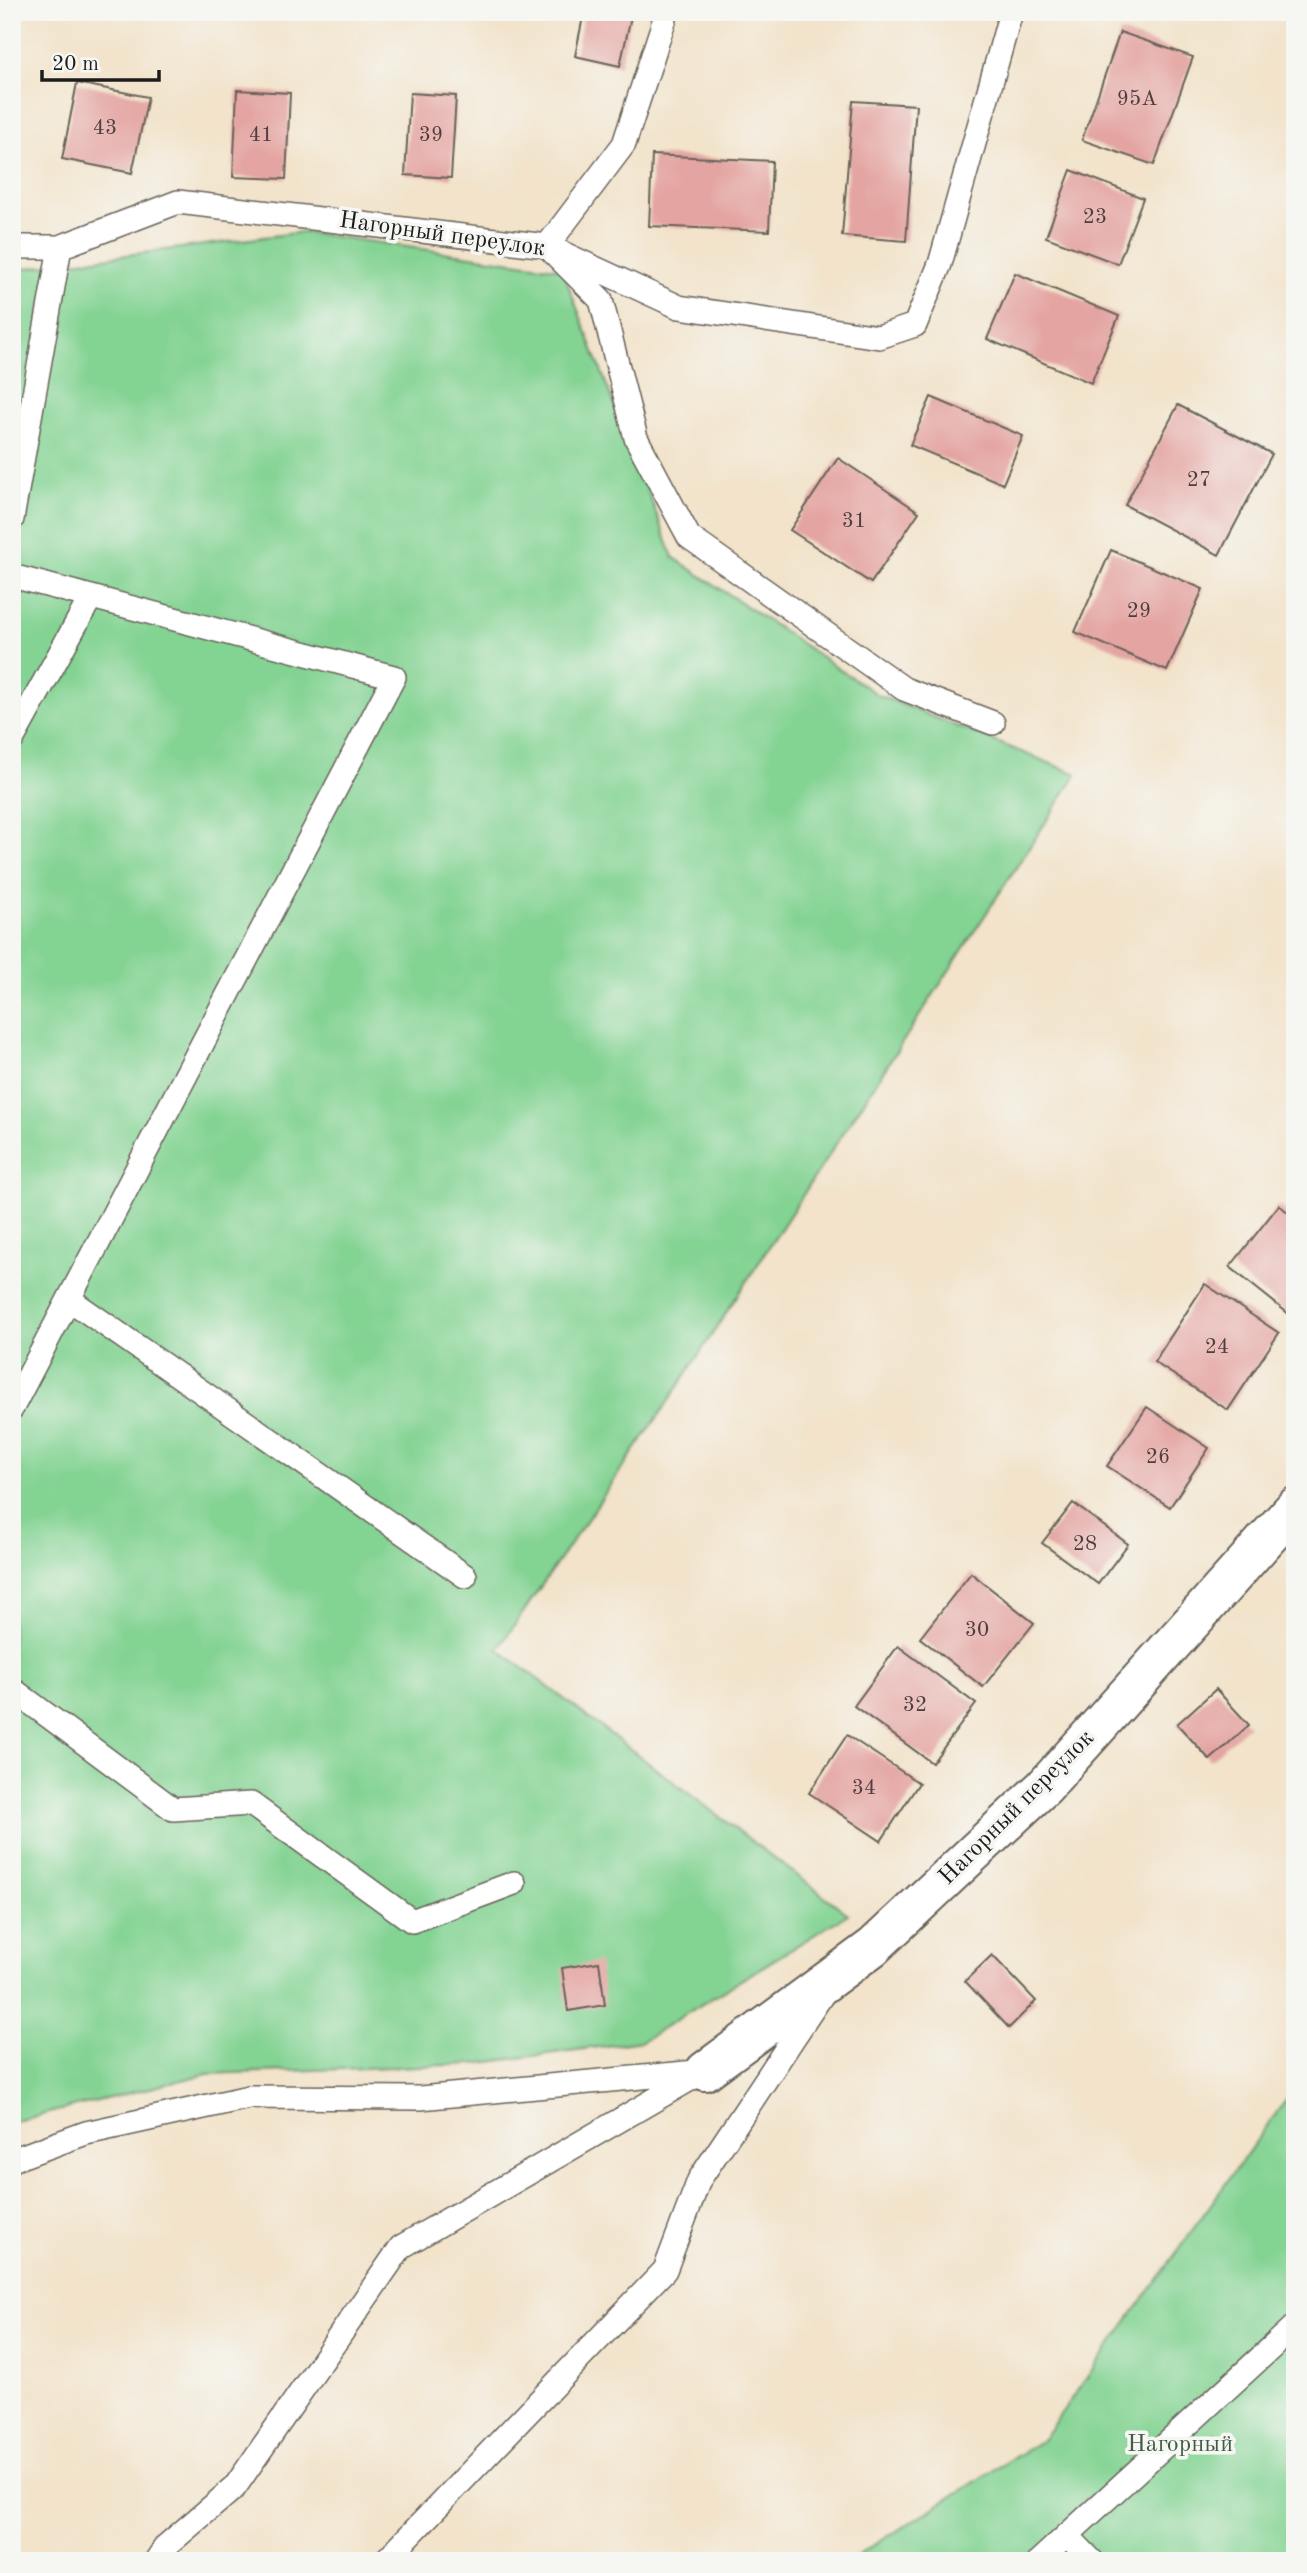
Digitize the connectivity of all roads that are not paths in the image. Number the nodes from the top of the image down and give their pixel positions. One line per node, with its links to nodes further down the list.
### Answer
1 (667, 12): 3 (lane)
2 (1011, 12): 3 (lane, Нагорный переулок)
3 (547, 246): 5 (lane, Нагорный переулок); 9 (lane)
4 (12, 247): 5 (lane, Нагорный переулок)
5 (60, 247): 6 (lane)
6 (12, 519)
7 (12, 576): 8 (lane)
8 (91, 597): 10 (lane); 11 (lane)
9 (993, 723)
10 (12, 740)
11 (69, 1299): 12 (lane); 14 (lane)
12 (12, 1408)
13 (1295, 1507): 18 (street, Нагорный переулок)
14 (465, 1576)
15 (12, 1689): 16 (lane)
16 (514, 1883)
17 (822, 1995): 23 (lane)
18 (708, 2069): 19 (lane); 22 (lane)
19 (12, 2160)
20 (1295, 2326): 21 (lane)
21 (1068, 2535): 24 (lane); 25 (lane)
22 (156, 2561)
23 (385, 2561)
24 (1039, 2561)
25 (1092, 2561)

